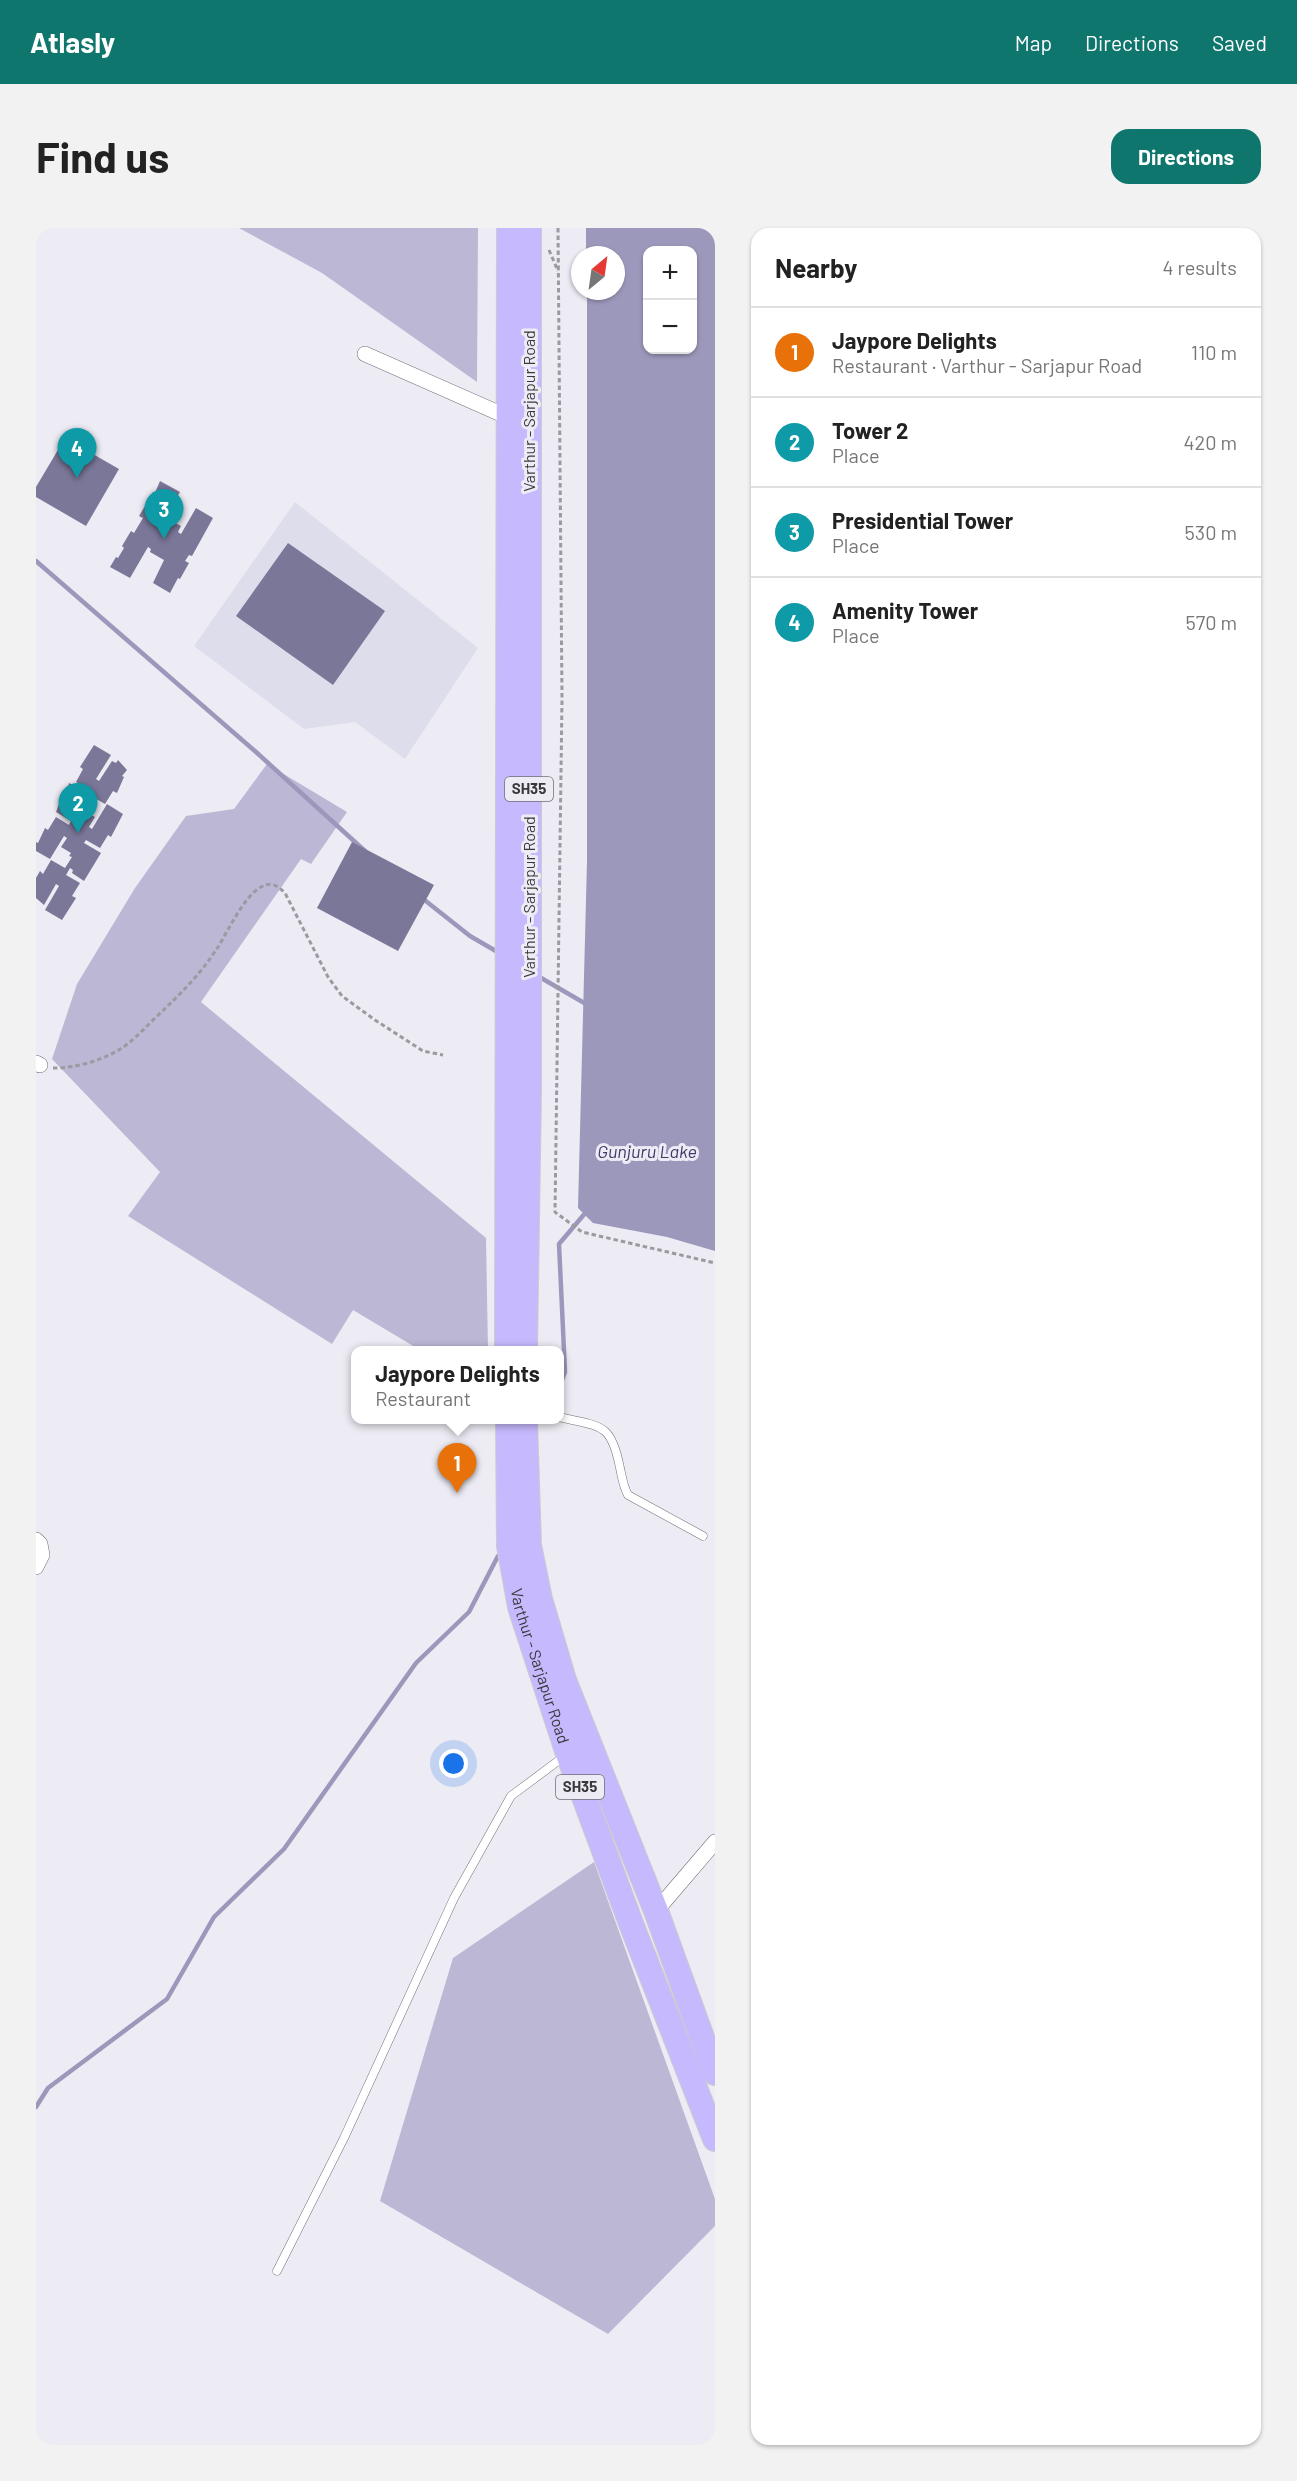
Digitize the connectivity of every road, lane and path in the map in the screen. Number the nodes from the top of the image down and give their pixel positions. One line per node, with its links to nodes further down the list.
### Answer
1 (509, 228): 5 (main road, Varthur - Sarjapur Road / SH35)
2 (529, 228): 10 (main road, Varthur - Sarjapur Road / SH35)
3 (558, 228): 8 (path)
4 (365, 354): 5 (street)
5 (510, 418): 9 (main road, Varthur - Sarjapur Road / SH35)
6 (443, 1055): 7 (path)
7 (38, 1064)
8 (715, 1263)
9 (507, 1346)
10 (525, 1346)
11 (564, 1418): 14 (lane)
12 (508, 1424): 17 (main road, Varthur - Sarjapur Road / SH35)
13 (525, 1424): 19 (main road, Varthur - Sarjapur Road / SH35)
14 (703, 1536)
15 (36, 1540): 16 (street)
16 (36, 1567)
17 (568, 1754): 21 (main road, Varthur - Sarjapur Road / SH35); 22 (lane)
18 (715, 1842): 19 (street)
19 (656, 1911): 20 (main road, Varthur - Sarjapur Road / SH35)
20 (715, 2073)
21 (715, 2139)
22 (277, 2271)

